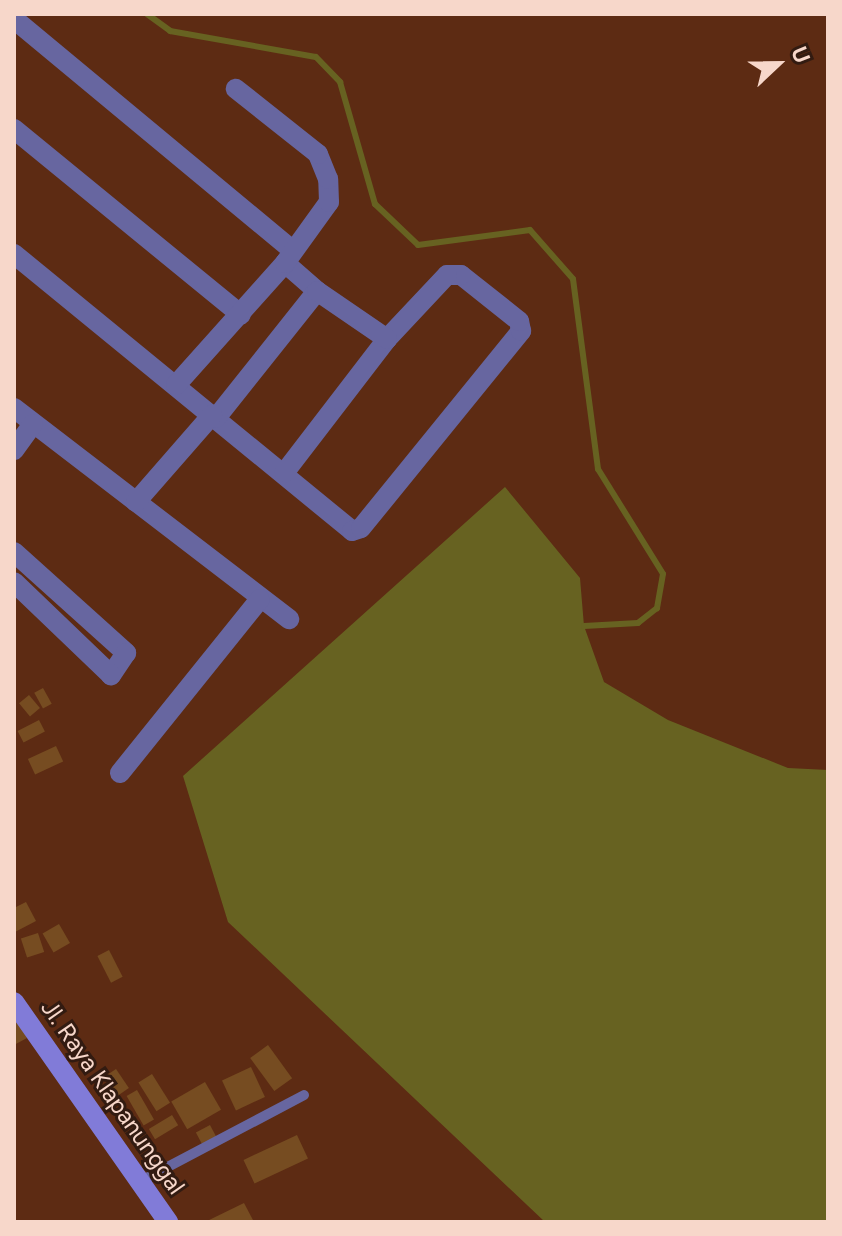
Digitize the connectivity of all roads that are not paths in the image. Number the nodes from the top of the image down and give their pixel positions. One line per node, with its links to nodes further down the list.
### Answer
1 (14, 19): 5 (street)
2 (236, 89): 5 (street)
3 (14, 129): 7 (street)
4 (14, 254): 9 (street)
5 (288, 256): 6 (street); 7 (street)
6 (317, 291): 8 (street); 11 (street)
7 (241, 315): 9 (street)
8 (387, 339): 14 (street); 14 (street)
9 (176, 385): 11 (street)
10 (14, 408): 12 (street)
11 (214, 416): 14 (street); 15 (street)
12 (33, 424): 13 (street); 15 (street)
13 (14, 450)
14 (285, 472)
15 (136, 502): 18 (street)
16 (14, 552): 17 (street)
17 (14, 582)
18 (260, 599): 19 (street); 20 (street)
19 (289, 619)
20 (120, 773)
21 (14, 1002): 23 (street, Jl. Raya Klapanunggal)
22 (304, 1095): 23 (lane)
23 (143, 1180): 24 (street, Jl. Raya Klapanunggal)
24 (168, 1222)

